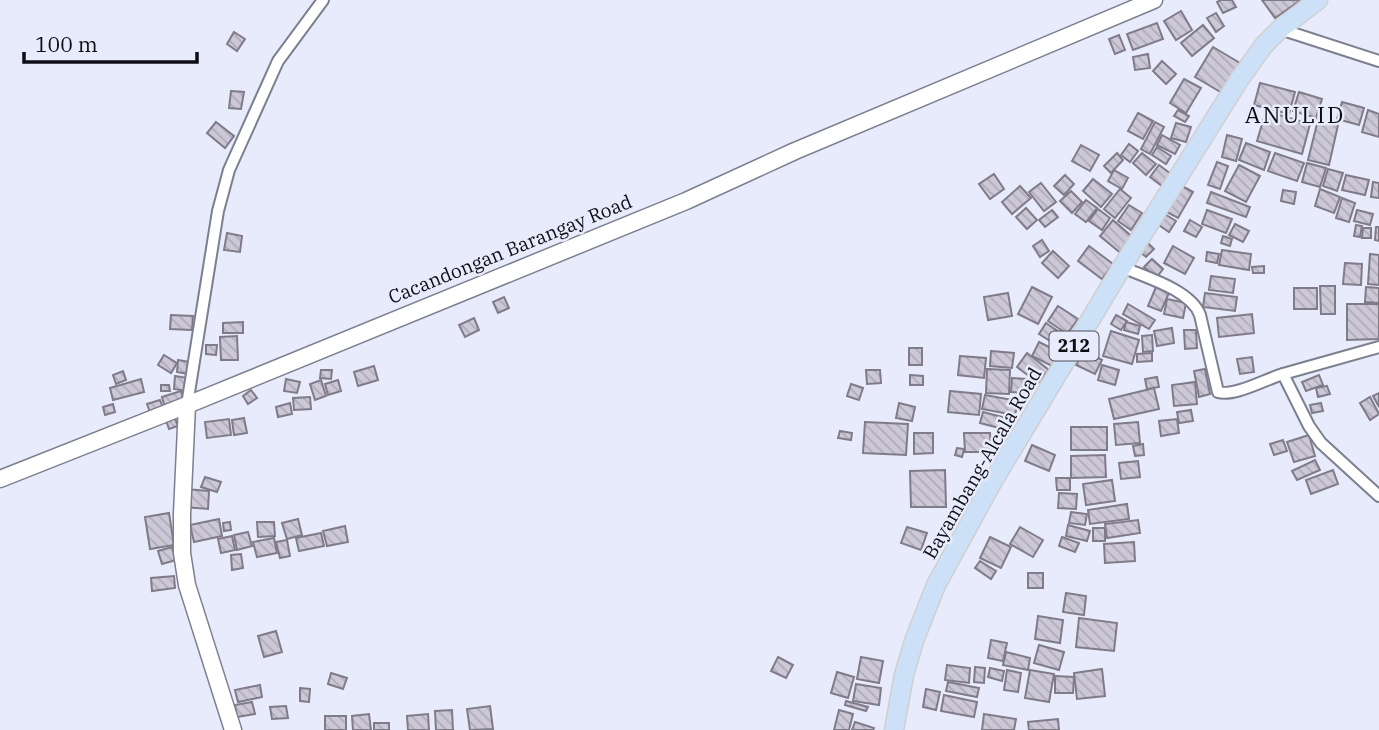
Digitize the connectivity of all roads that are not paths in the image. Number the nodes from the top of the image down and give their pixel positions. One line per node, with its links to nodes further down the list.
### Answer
1 (323, 0): 9 (street)
2 (1154, 0): 9 (street, Cacandongan Barangay Road)
3 (1318, 0): 4 (main road, Bayambang-Alcala Road / 212)
4 (1280, 29): 5 (street); 6 (main road, Bayambang-Alcala Road / 212)
5 (1379, 61)
6 (1122, 267): 8 (street); 13 (main road, Bayambang-Alcala Road / 212)
7 (1379, 347): 8 (street)
8 (1283, 374): 11 (street)
9 (187, 405): 10 (street, Cacandongan Barangay Road); 12 (street)
10 (0, 479)
11 (1379, 496)
12 (233, 730)
13 (894, 730)

